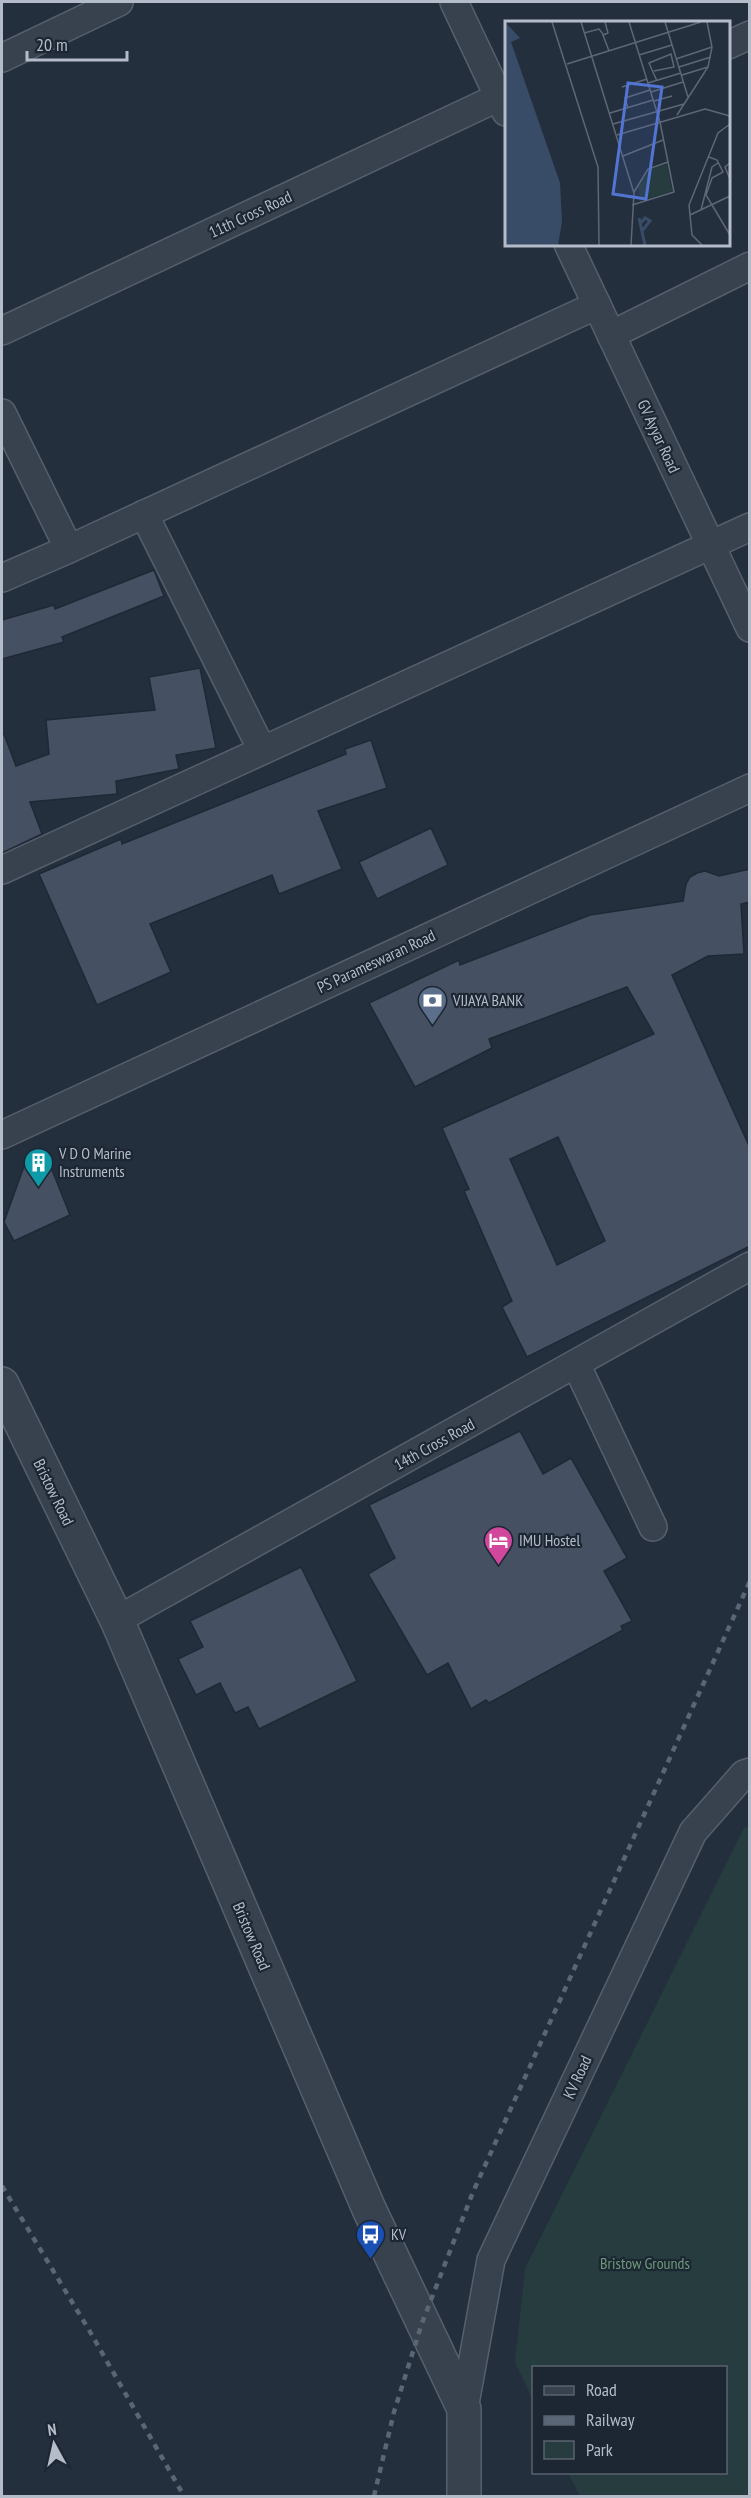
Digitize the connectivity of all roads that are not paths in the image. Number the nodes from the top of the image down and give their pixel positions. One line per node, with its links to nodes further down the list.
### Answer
1 (119, 2): 5 (street)
2 (454, 2): 6 (street)
3 (750, 35): 4 (street)
4 (730, 45)
5 (2, 58)
6 (503, 105): 10 (street, 11th Cross Road)
7 (569, 246): 9 (street, GV Ayyar Road)
8 (750, 266): 11 (street)
9 (597, 305): 11 (street, GV Ayyar Road); 13 (street)
10 (2, 331)
11 (611, 335): 15 (street, GV Ayyar Road)
12 (2, 413): 16 (street)
13 (144, 514): 16 (street); 19 (street)
14 (750, 527): 15 (street)
15 (710, 545): 18 (street, GV Ayyar Road); 19 (street)
16 (69, 549): 17 (street)
17 (2, 578)
18 (750, 628)
19 (262, 750): 21 (street)
20 (750, 788): 22 (street, PS Parameswaran Road)
21 (2, 870)
22 (2, 1135)
23 (750, 1266): 24 (street, 14th Cross Road)
24 (576, 1364): 26 (street); 27 (street, 14th Cross Road)
25 (2, 1384): 27 (street, Bristow Road)
26 (653, 1527)
27 (117, 1620): 29 (street, Bristow Road)
28 (750, 1772): 29 (street, KV Road)
29 (464, 2409): 30 (street, Bristow Road)
30 (464, 2496)

